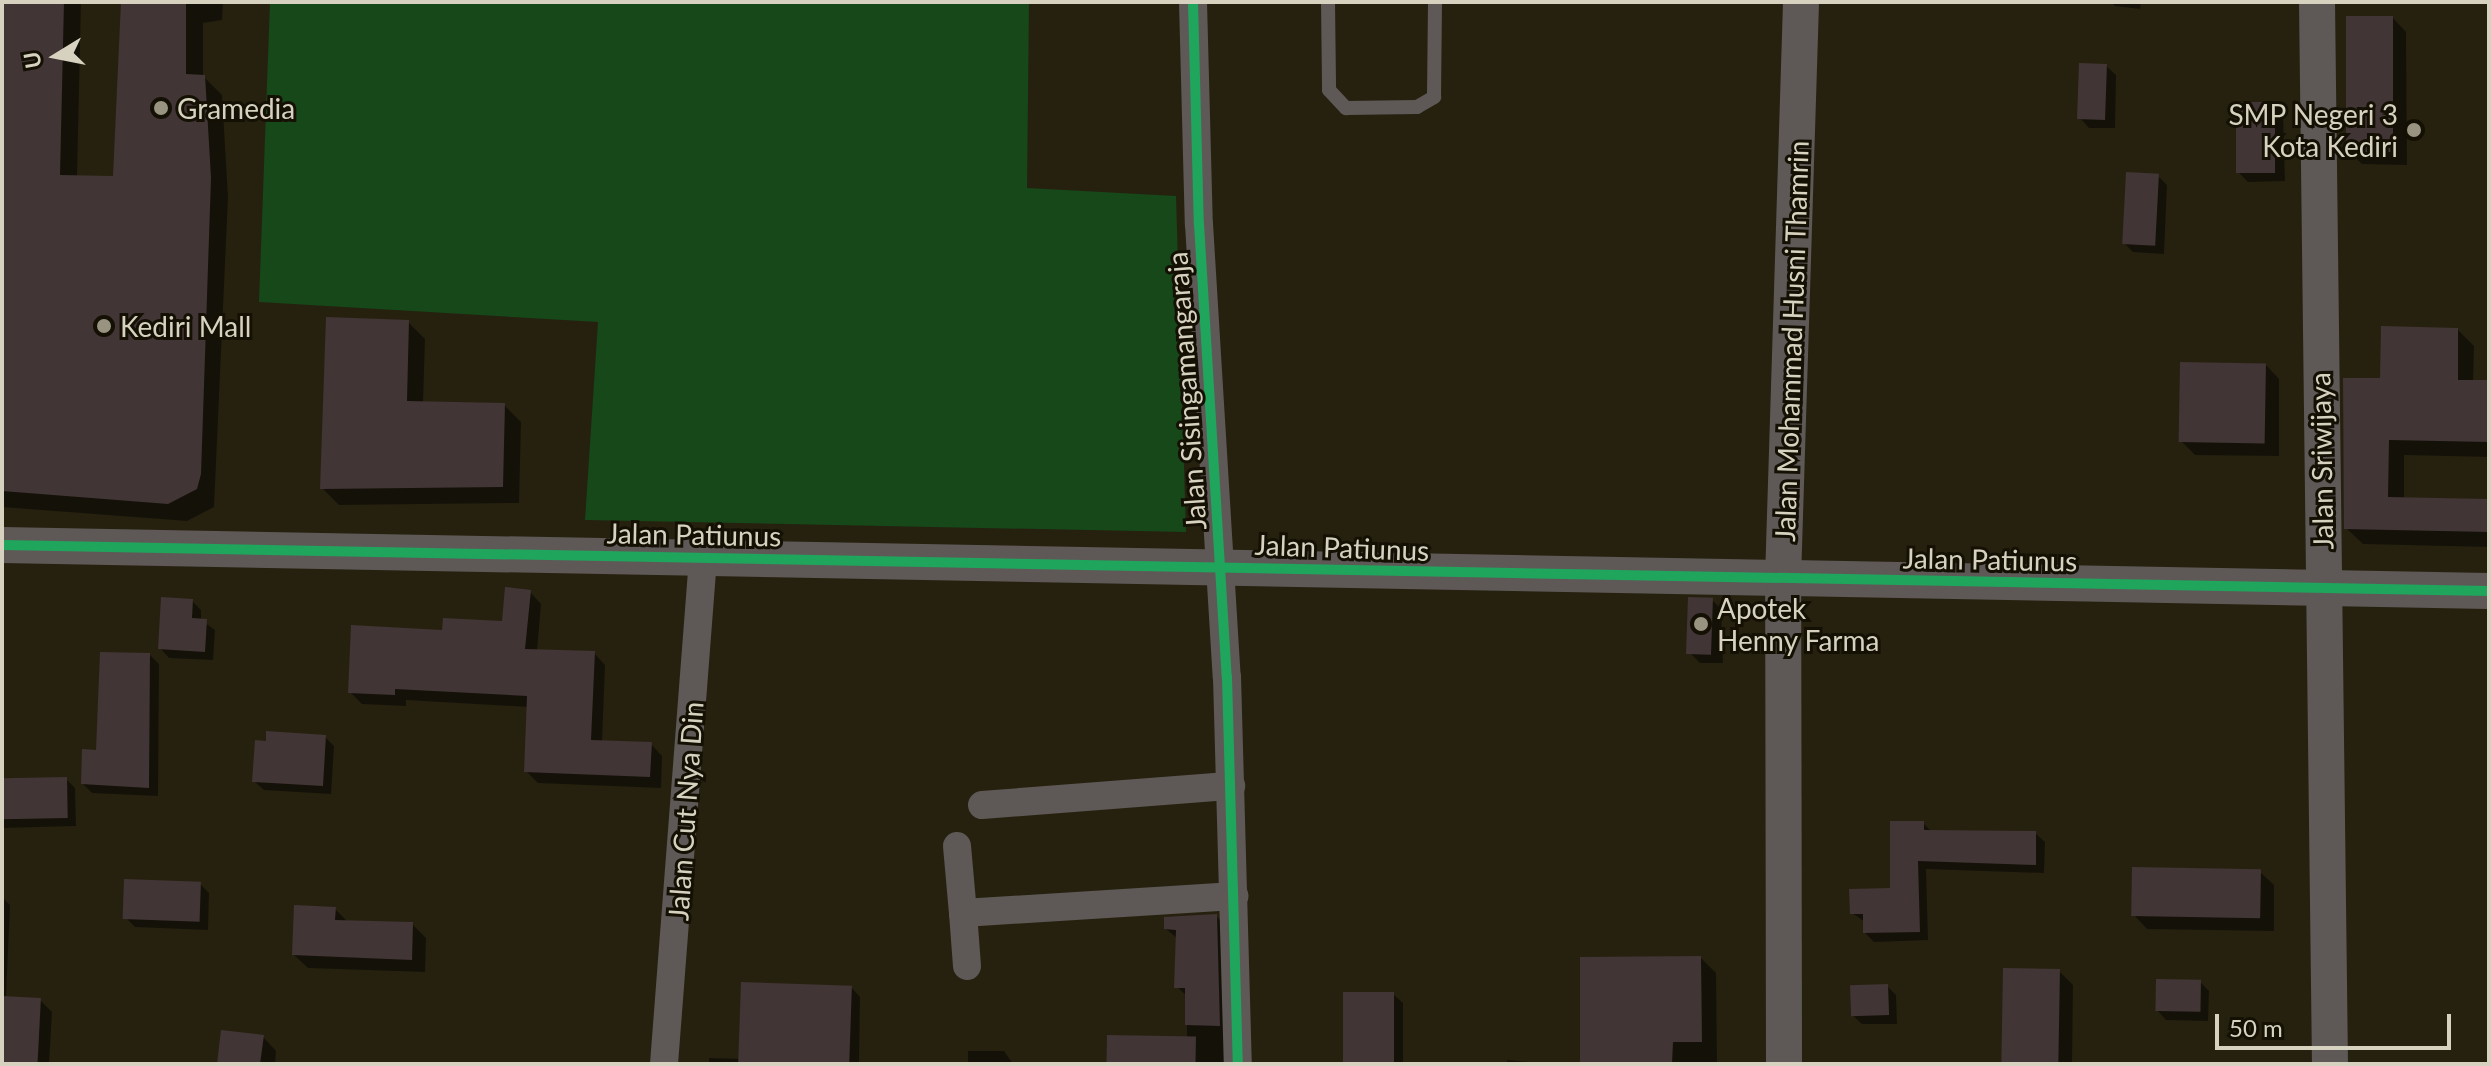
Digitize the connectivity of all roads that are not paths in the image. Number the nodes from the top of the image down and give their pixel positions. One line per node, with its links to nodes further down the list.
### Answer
1 (1193, 2): 8 (street, Jalan Sisingamangaraja)
2 (1328, 2): 3 (lane)
3 (1435, 2)
4 (1801, 2): 9 (street, Jalan Mohammad Husni Thamrin)
5 (2317, 2): 10 (street, Jalan Sriwijaya)
6 (2, 545): 7 (street, Jalan Patiunus)
7 (703, 558): 8 (street, Jalan Patiunus); 18 (street, Jalan Cut Nya Din)
8 (1221, 567): 9 (street, Jalan Patiunus); 12 (street, Jalan Sisingamangaraja)
9 (1783, 579): 10 (street, Jalan Patiunus); 20 (street, Jalan Mohammad Husni Thamrin)
10 (2323, 589): 11 (street, Jalan Patiunus); 21 (street, Jalan Sriwijaya)
11 (2489, 591)
12 (1231, 786): 13 (street); 15 (street, Jalan Sisingamangaraja)
13 (982, 805)
14 (957, 846): 16 (street)
15 (1234, 896): 16 (street); 19 (street, Jalan Sisingamangaraja)
16 (963, 913): 17 (street)
17 (967, 966)
18 (664, 1064)
19 (1238, 1064)
20 (1784, 1064)
21 (2330, 1064)

